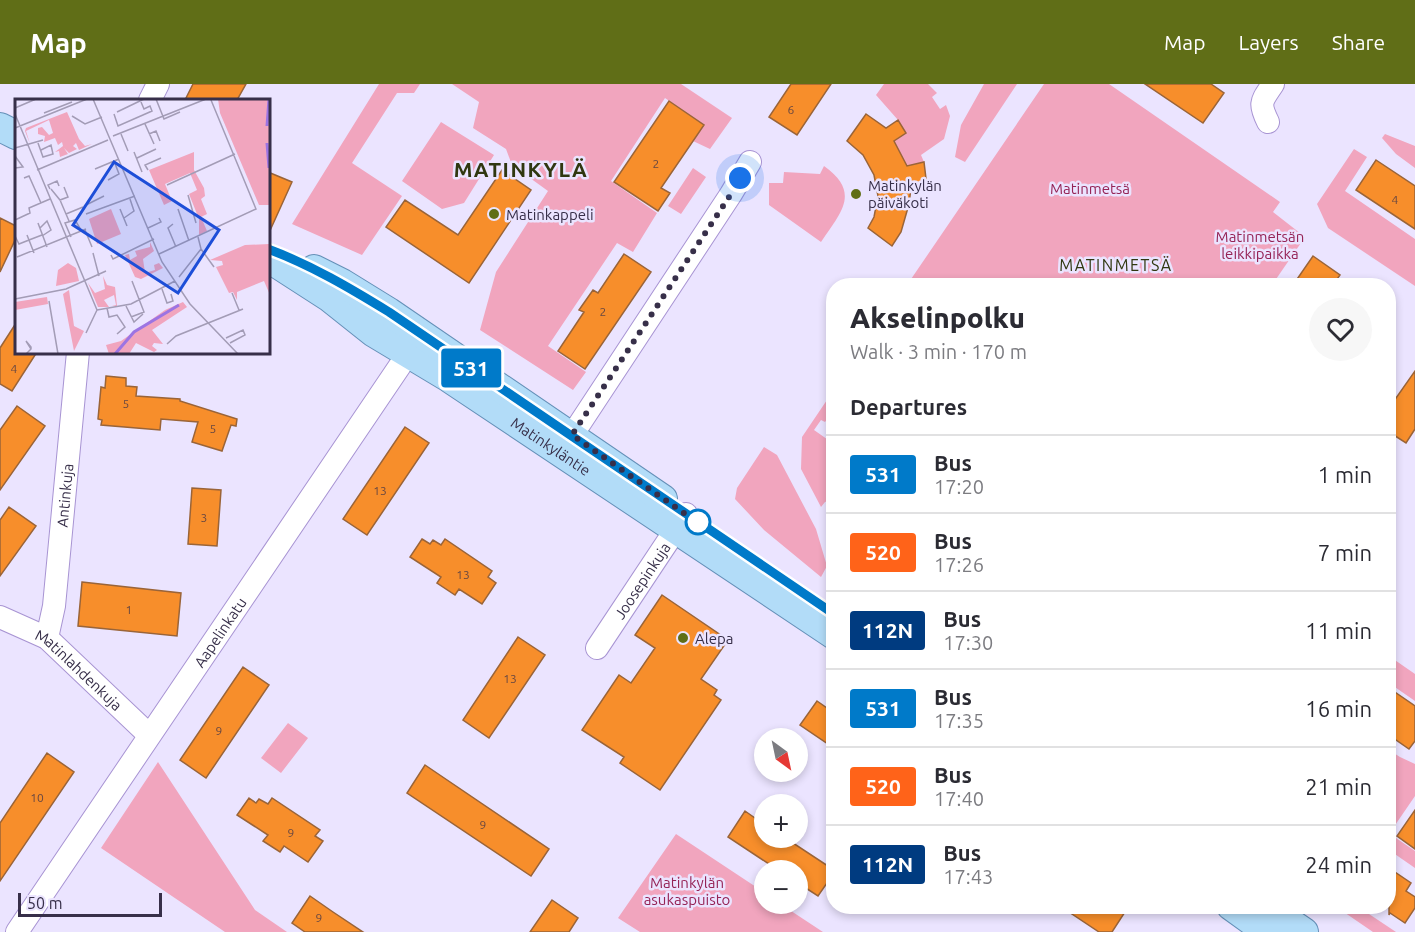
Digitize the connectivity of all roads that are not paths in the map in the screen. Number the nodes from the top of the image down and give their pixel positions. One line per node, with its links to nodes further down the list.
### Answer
1 (158, 84): 3 (street)
2 (1273, 84): 4 (street)
3 (150, 99)
4 (1268, 122)
5 (0, 127): 6 (main road)
6 (15, 134)
7 (750, 162): 12 (street)
8 (270, 250): 10 (main road, Matinkyläntie)
9 (270, 259): 10 (main road, Matinkyläntie)
10 (415, 344): 12 (main road, Matinkyläntie); 19 (street, Aapelinkatu)
11 (78, 354): 17 (street, Antinkuja)
12 (566, 444): 13 (main road, Matinkyläntie)
13 (681, 522): 14 (main road, Matinkyläntie); 16 (main road, Matinkyläntie); 18 (street, Joosepinkuja)
14 (826, 609)
15 (0, 617): 17 (street, Matinlahdenkuja)
16 (826, 629)
17 (47, 638): 19 (street, Matinlahdenkuja)
18 (597, 648)
19 (149, 735): 23 (street, Aapelinkatu)
20 (1250, 914): 22 (main road)
21 (1273, 914): 22 (main road)
22 (1287, 930)
23 (17, 932)

